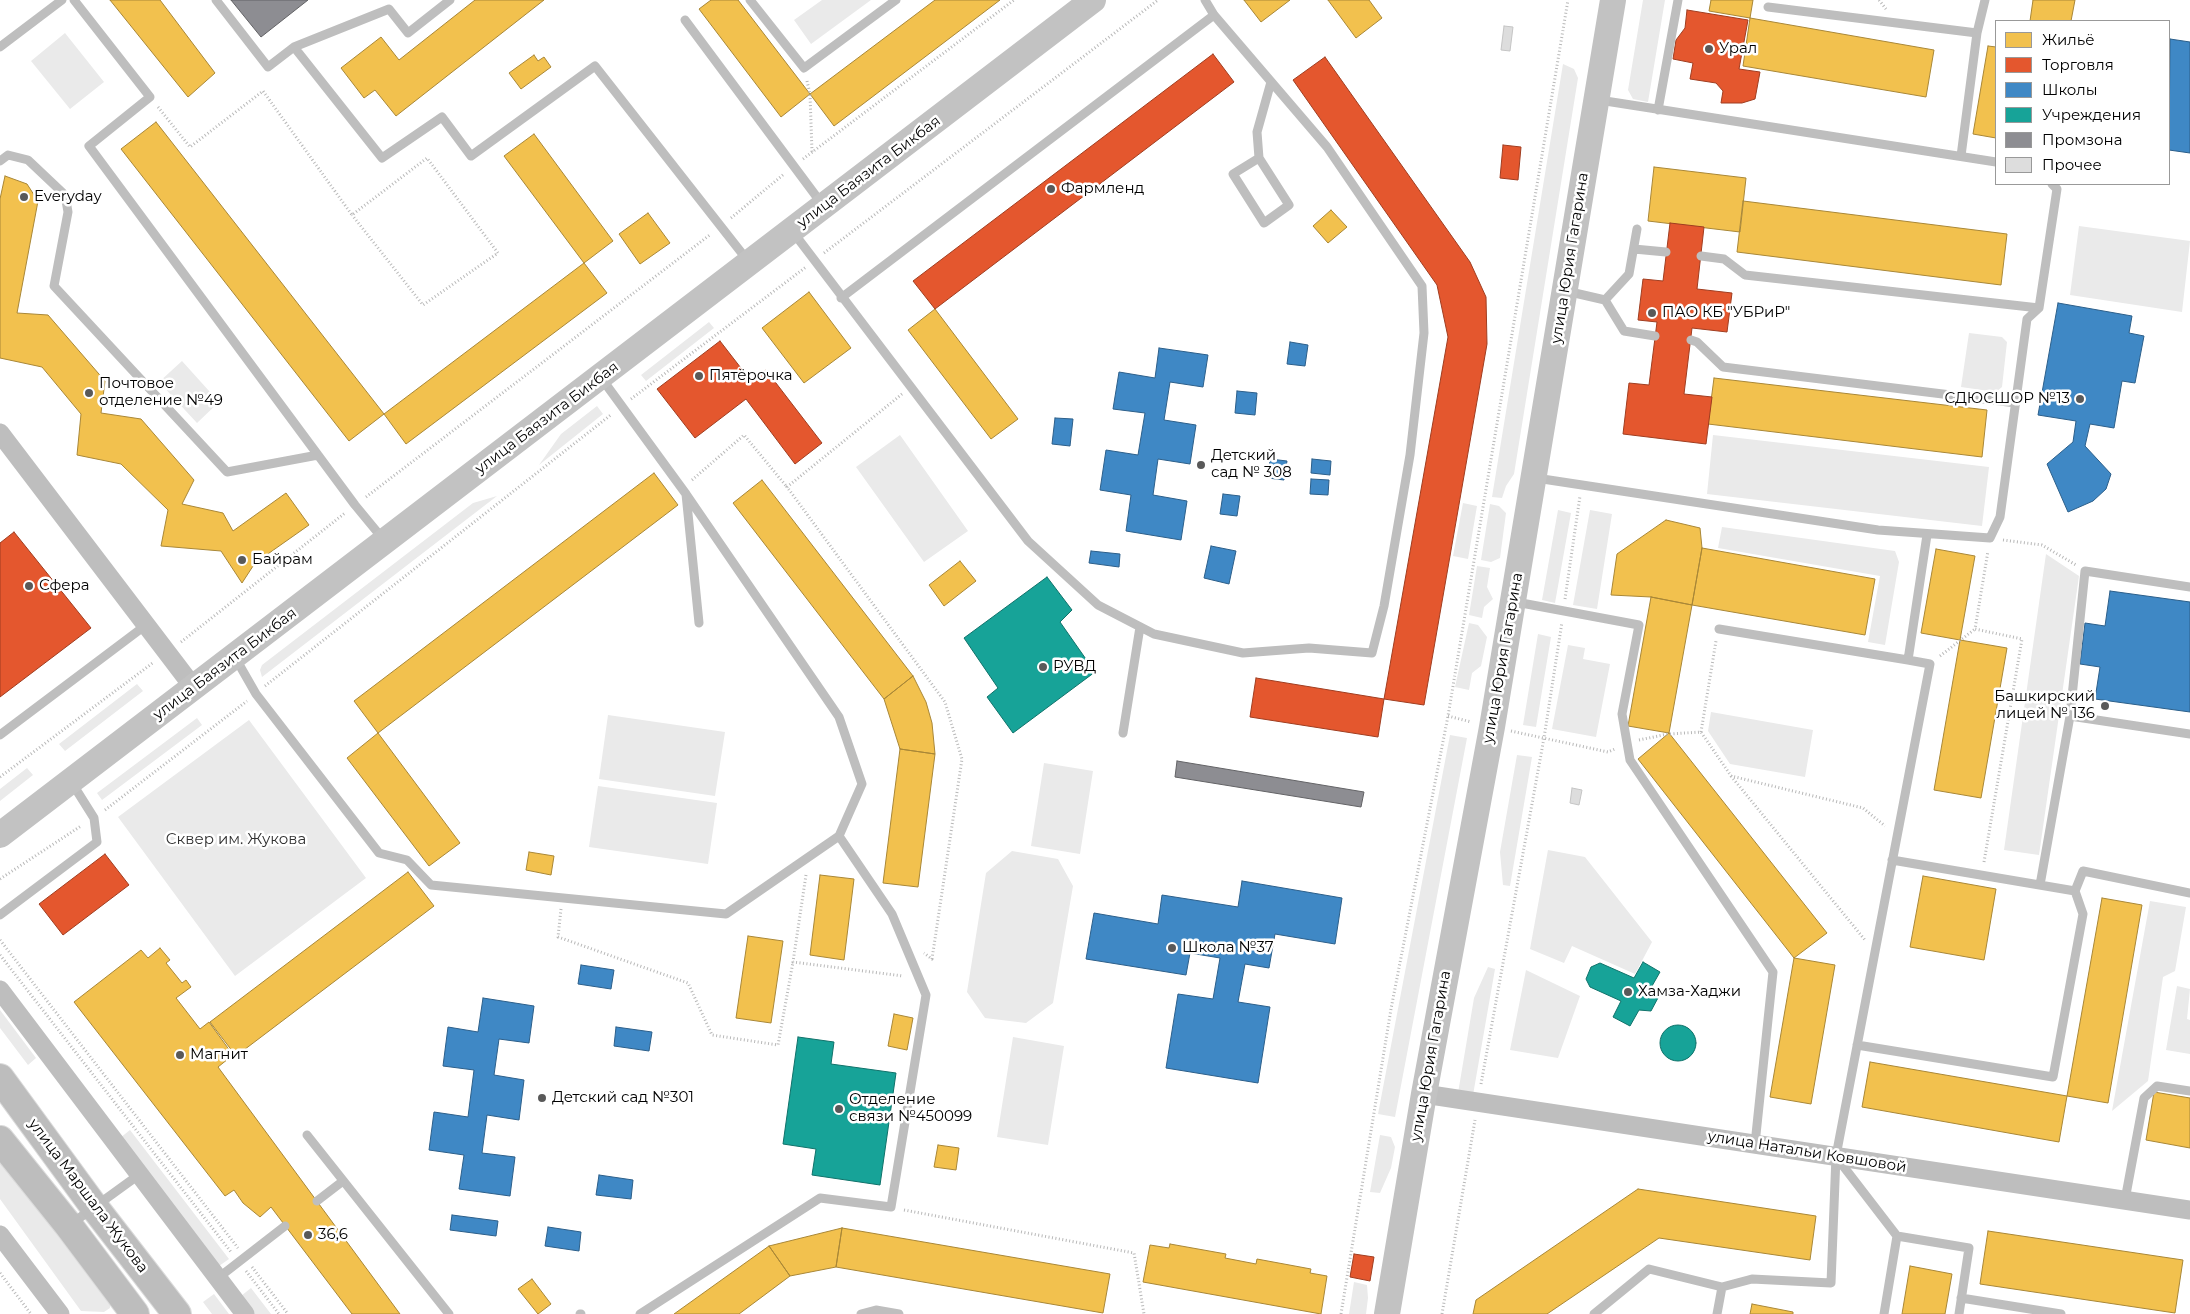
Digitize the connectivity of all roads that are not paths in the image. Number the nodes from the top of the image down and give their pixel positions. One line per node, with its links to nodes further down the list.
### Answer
1 (62, 0): 17 (lane)
2 (74, 0): 42 (lane)
3 (216, 0): 16 (lane)
4 (450, 0): 16 (lane)
5 (750, 0): 6 (lane)
6 (896, 0)
7 (1093, 0): 26 (main road, улица Баязита Бикбая)
8 (1205, 0): 13 (lane)
9 (1613, 0): 19 (main road, улица Юрия Гагарина)
10 (1678, 0): 20 (lane)
11 (1985, 0): 15 (lane)
12 (1768, 7): 15 (lane)
13 (1214, 15): 18 (lane); 34 (lane)
14 (685, 20): 26 (lane)
15 (1977, 33): 21 (lane)
16 (294, 47): 32 (lane)
17 (0, 48)
18 (1271, 82): 22 (lane); 51 (lane)
19 (1596, 100): 20 (lane); 33 (main road, улица Юрия Гагарина)
20 (1658, 110): 21 (lane)
21 (1961, 156): 24 (lane)
22 (1258, 158): 22 (lane)
23 (0, 161): 42 (lane)
24 (1995, 162)
25 (2053, 185): 36 (lane)
26 (824, 207): 28 (main road, улица Баязита Бикбая)
27 (1637, 229): 29 (lane)
28 (792, 231): 32 (main road, улица Баязита Бикбая); 34 (lane)
29 (1634, 249): 30 (lane); 35 (lane)
30 (1666, 252)
31 (1700, 256): 36 (lane)
32 (749, 264): 39 (main road, улица Баязита Бикбая)
33 (1564, 291): 35 (lane); 43 (main road, улица Юрия Гагарина)
34 (841, 298): 51 (lane)
35 (1605, 300): 37 (lane)
36 (2039, 308): 40 (lane)
37 (1655, 336)
38 (1690, 340): 40 (lane)
39 (601, 377): 44 (lane); 46 (main road, улица Баязита Бикбая)
40 (2016, 403): 45 (lane)
41 (0, 433): 50 (street)
42 (318, 455): 46 (lane)
43 (1533, 478): 45 (lane); 48 (main road, улица Юрия Гагарина)
44 (684, 491): 49 (lane); 62 (lane)
45 (1927, 535): 54 (lane)
46 (385, 541): 53 (main road, улица Баязита Бикбая)
47 (2190, 587): 56 (lane)
48 (1513, 602): 72 (main road, улица Юрия Гагарина); 75 (lane)
49 (699, 623)
50 (146, 625): 55 (street); 59 (lane)
51 (1140, 627): 57 (lane)
52 (1719, 629): 54 (lane)
53 (234, 656): 55 (main road, улица Баязита Бикбая); 62 (lane)
54 (1908, 660): 63 (lane)
55 (194, 688): 60 (main road, улица Баязита Бикбая)
56 (2070, 716): 58 (lane); 64 (lane)
57 (1122, 733)
58 (2190, 734)
59 (0, 735)
60 (70, 782): 61 (main road, улица Баязита Бикбая); 67 (lane)
61 (0, 835)
62 (839, 836): 95 (lane)
63 (1892, 860): 64 (lane); 69 (lane)
64 (2040, 885): 65 (lane)
65 (2075, 891): 66 (lane); 69 (lane)
66 (2190, 892)
67 (0, 915)
68 (0, 990): 77 (street)
69 (1857, 1045): 76 (lane)
70 (0, 1078): 81 (main road, улица Маршала Жукова)
71 (2190, 1091): 79 (lane)
72 (1424, 1094): 75 (street, улица Натальи Ковшовой); 98 (main road, улица Юрия Гагарина)
73 (307, 1135): 78 (lane)
74 (0, 1140): 83 (main road)
75 (1754, 1144): 76 (street, улица Натальи Ковшовой)
76 (1836, 1156): 79 (street, улица Натальи Ковшовой); 86 (lane); 88 (lane)
77 (140, 1174): 81 (lane); 87 (street)
78 (343, 1181): 80 (lane); 94 (lane)
79 (2124, 1200): 82 (street, улица Натальи Ковшовой)
80 (317, 1201)
81 (95, 1208): 83 (lane); 92 (main road, улица Маршала Жукова)
82 (2190, 1210)
83 (69, 1226): 91 (main road)
84 (285, 1226): 87 (lane)
85 (0, 1235): 90 (street)
86 (1897, 1236): 89 (lane); 101 (lane)
87 (218, 1278): 93 (street)
88 (1722, 1287): 99 (lane); 100 (lane)
89 (1961, 1298): 102 (lane); 103 (lane)
90 (60, 1314)
91 (135, 1314)
92 (177, 1314)
93 (245, 1314)
94 (449, 1314)
95 (640, 1314)
96 (861, 1314): 97 (lane)
97 (899, 1314)
98 (1387, 1314)
99 (1594, 1314)
100 (1717, 1314)
101 (1884, 1314)
102 (1959, 1314)
103 (2061, 1314)

